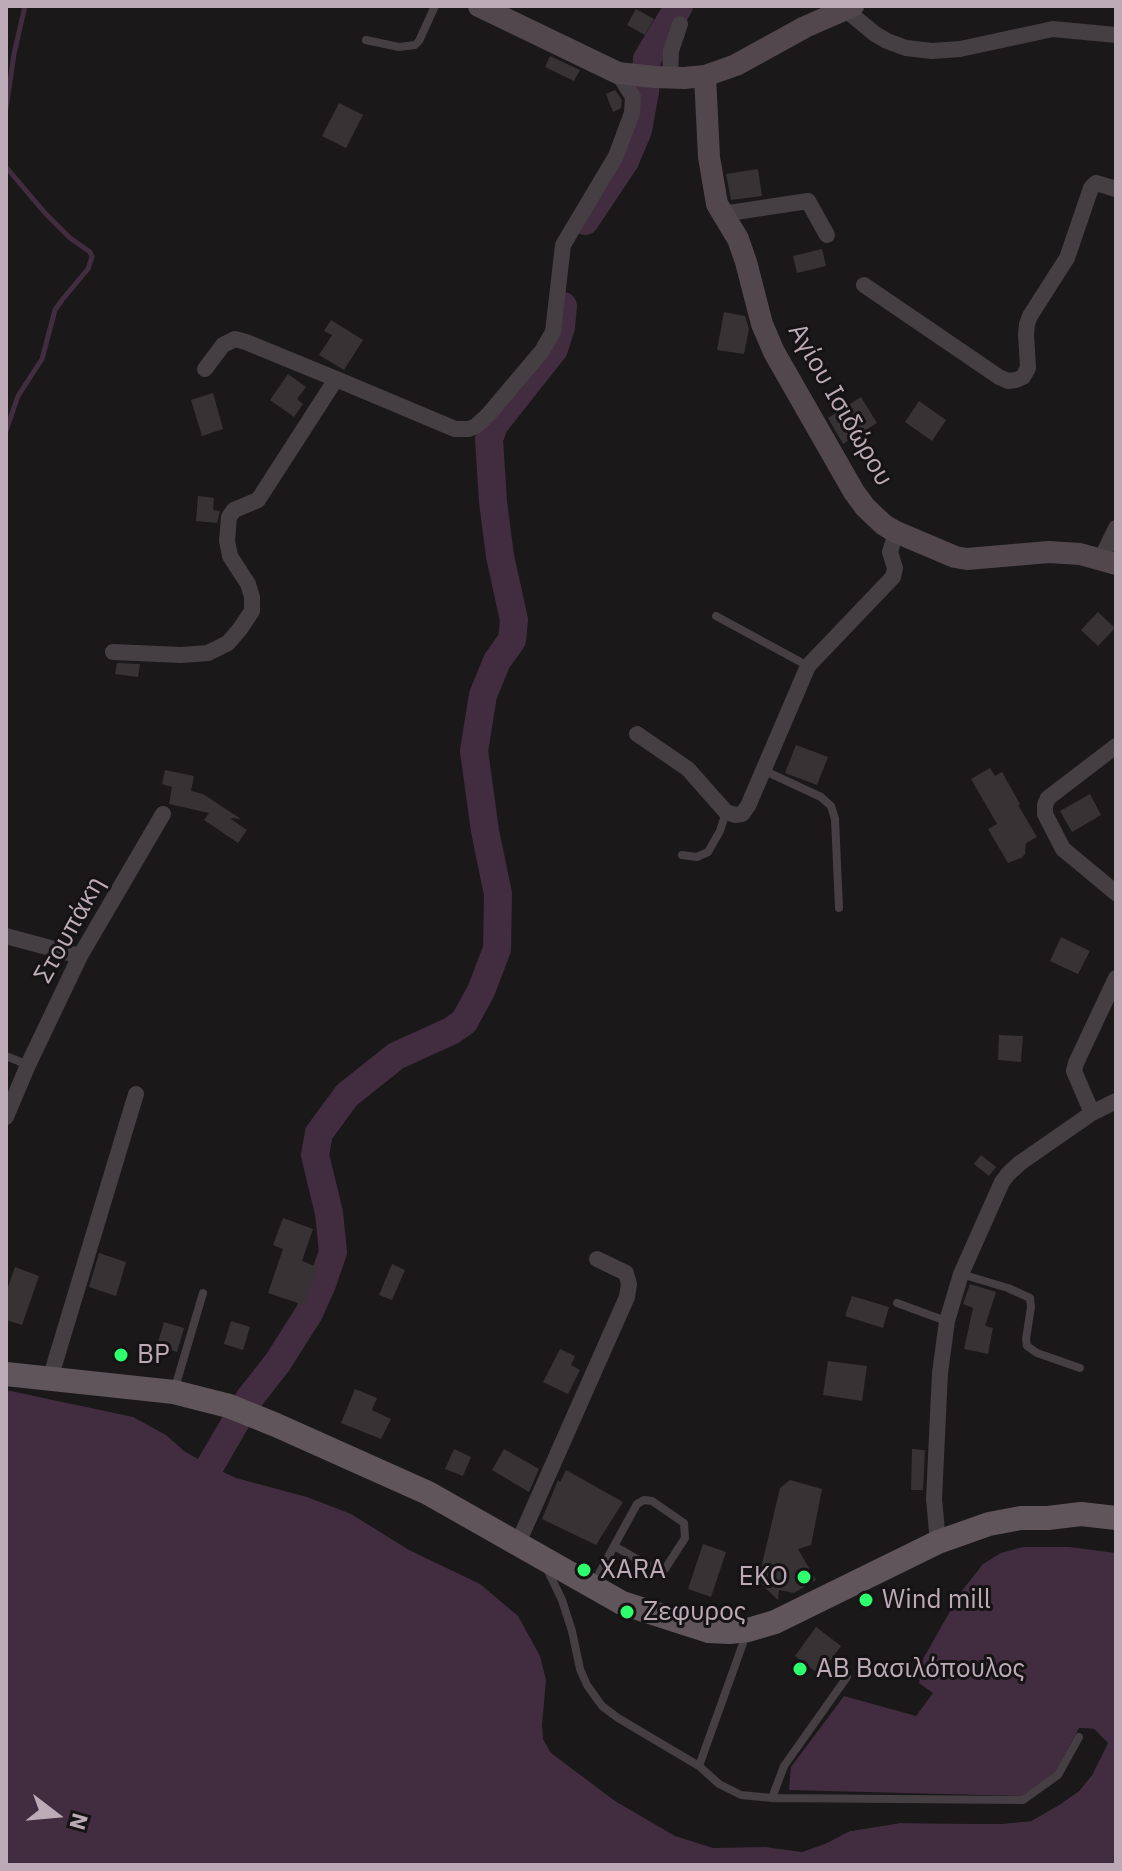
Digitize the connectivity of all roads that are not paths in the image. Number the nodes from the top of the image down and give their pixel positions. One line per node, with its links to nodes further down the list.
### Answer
1 (435, 6): 6 (lane)
2 (479, 6): 7 (street)
3 (851, 7): 5 (street); 8 (street)
4 (680, 24): 7 (street)
5 (1116, 35)
6 (366, 40)
7 (644, 76): 8 (street); 14 (street)
8 (705, 76): 10 (street, Αγίου Ισιδώρου)
9 (1116, 189): 12 (street)
10 (722, 214): 11 (street); 16 (street, Αγίου Ισιδώρου)
11 (827, 235)
12 (864, 285)
13 (205, 369): 14 (street)
14 (336, 379): 19 (street)
15 (1116, 528): 17 (street)
16 (896, 532): 17 (street, Αγίου Ισιδώρου); 20 (street)
17 (1109, 561)
18 (716, 616): 20 (lane)
19 (113, 652)
20 (808, 666): 23 (street)
21 (637, 734): 24 (street)
22 (1116, 746): 27 (street)
23 (763, 770): 24 (street); 28 (lane)
24 (726, 812): 26 (lane)
25 (163, 814): 30 (street, Στουπάκη)
26 (682, 855)
27 (1116, 893)
28 (839, 908)
29 (6, 936): 30 (street)
30 (80, 956): 33 (street, Στουπάκη)
31 (1116, 978): 36 (street)
32 (6, 1056): 33 (lane)
33 (28, 1065): 37 (street, Στουπάκη)
34 (136, 1094): 45 (street)
35 (1116, 1101): 36 (street)
36 (1092, 1113): 39 (street)
37 (6, 1117)
38 (597, 1259): 51 (street)
39 (961, 1274): 42 (street); 43 (lane)
40 (203, 1293): 46 (lane)
41 (897, 1303): 42 (lane)
42 (947, 1321): 50 (street)
43 (1080, 1368)
44 (6, 1374): 45 (main road)
45 (50, 1379): 46 (main road)
46 (174, 1392): 51 (main road)
47 (1048, 1518): 48 (main road); 49 (main road); 50 (main road)
48 (1116, 1518)
49 (1116, 1530)
50 (938, 1542): 55 (main road)
51 (518, 1543): 53 (main road)
52 (614, 1546): 52 (lane); 54 (lane)
53 (542, 1557): 54 (main road); 58 (lane)
54 (592, 1586): 55 (main road)
55 (748, 1630): 58 (lane)
56 (847, 1677): 59 (lane)
57 (1079, 1737): 59 (lane)
58 (699, 1766): 59 (lane)
59 (772, 1798)

